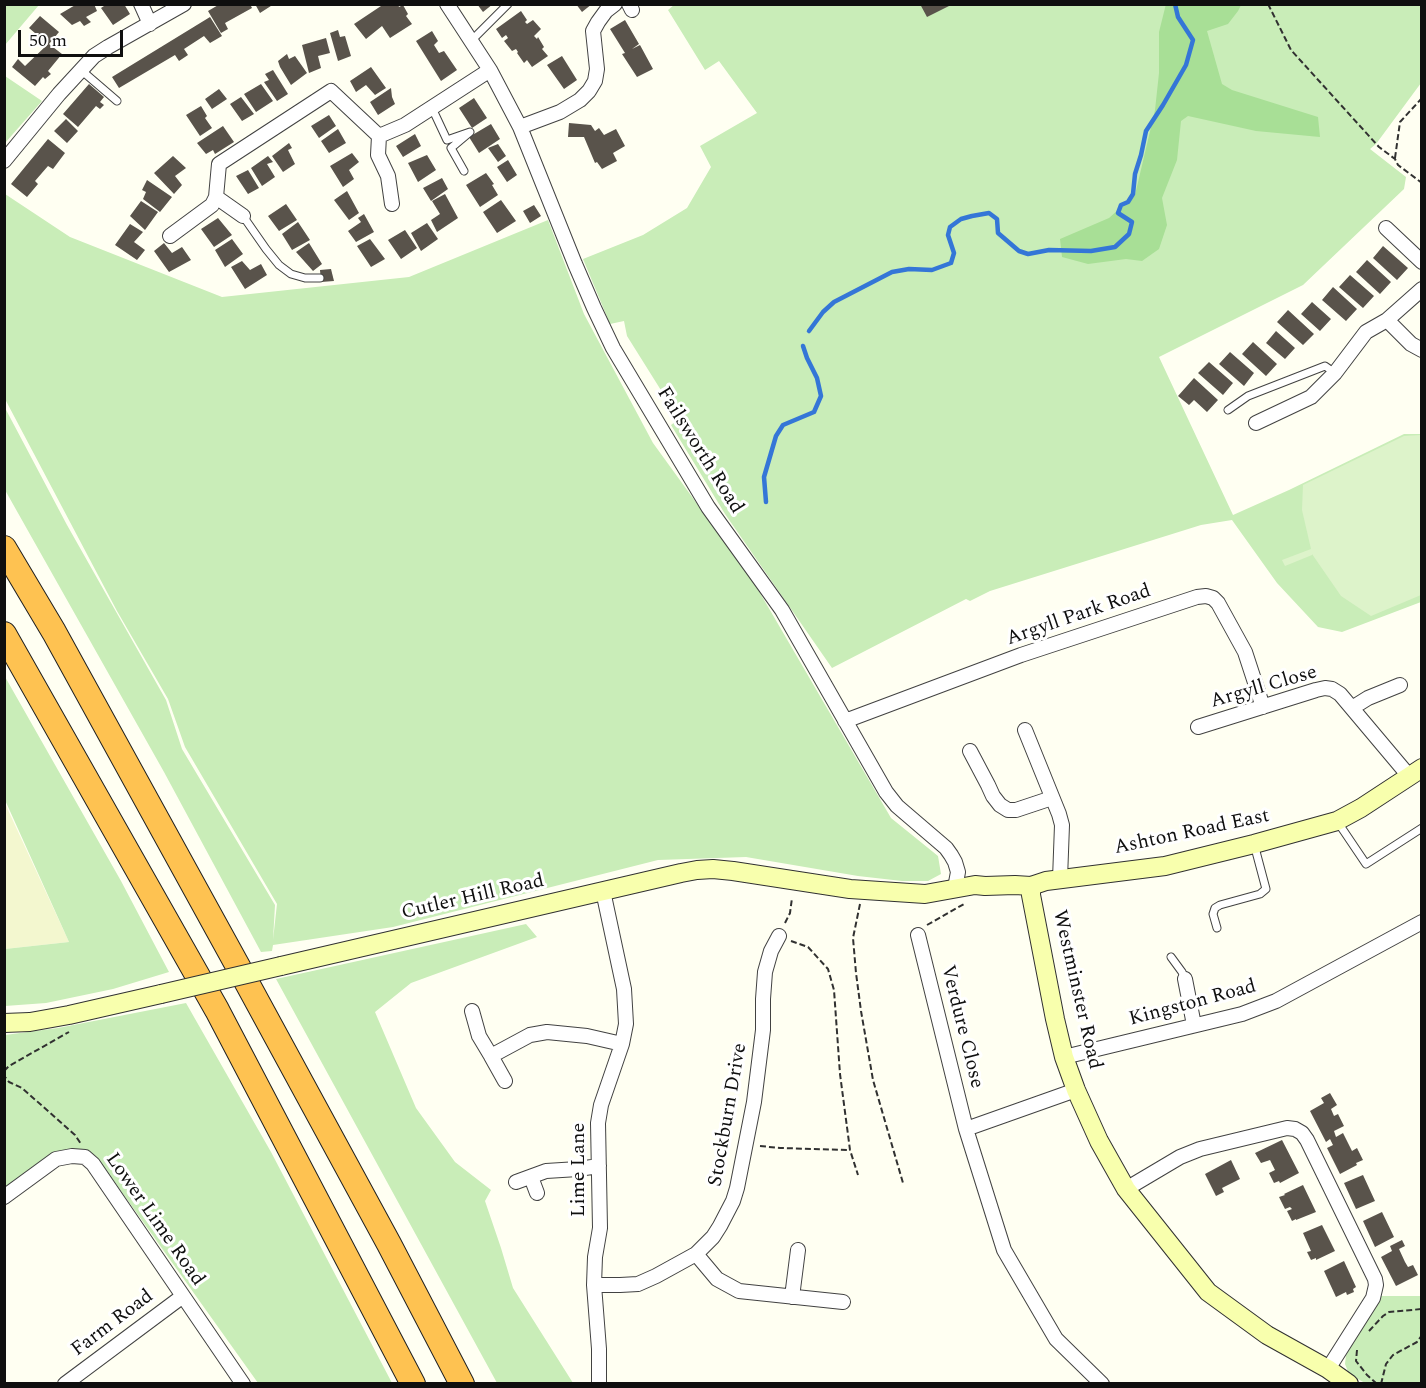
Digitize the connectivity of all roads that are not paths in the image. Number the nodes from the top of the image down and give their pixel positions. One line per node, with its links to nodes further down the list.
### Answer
1 (141, 4): 6 (street)
2 (184, 4): 6 (street)
3 (447, 4): 7 (street, Failsworth Road)
4 (508, 4): 7 (lane)
5 (615, 4): 12 (street)
6 (150, 24): 8 (street)
7 (471, 41): 9 (street, Failsworth Road)
8 (81, 70): 10 (lane); 14 (street)
9 (490, 70): 11 (street); 12 (street, Failsworth Road)
10 (117, 101)
11 (432, 108): 13 (street); 15 (lane)
12 (520, 127): 34 (street, Failsworth Road)
13 (378, 136): 16 (street); 17 (street)
14 (4, 161)
15 (464, 171)
16 (216, 197): 18 (street); 20 (street)
17 (392, 204)
18 (243, 216): 22 (lane)
19 (1386, 228): 21 (street)
20 (170, 236)
21 (1422, 262)
22 (320, 278)
23 (1422, 289): 24 (street)
24 (1387, 321): 25 (street); 26 (street)
25 (1422, 350)
26 (1335, 373): 27 (lane); 28 (street)
27 (1228, 410)
28 (1256, 423)
29 (4, 548): 78 (highway)
30 (4, 634): 77 (highway)
31 (1400, 685): 33 (street)
32 (1263, 707): 33 (street, Argyll Close); 34 (street, Argyll Park Road); 35 (street, Argyll Close)
33 (1352, 708): 38 (street, Argyll Close)
34 (845, 722): 45 (street, Failsworth Road)
35 (1198, 727)
36 (1025, 729): 39 (street)
37 (970, 751): 39 (street)
38 (1415, 772): 40 (street, Ashton Road East)
39 (1052, 798): 43 (street)
40 (1337, 821): 41 (lane); 42 (street, Ashton Road East)
41 (1422, 828)
42 (1254, 844): 43 (street, Ashton Road East); 48 (lane)
43 (1060, 879): 44 (street, Ashton Road East)
44 (1031, 886): 45 (street, Ashton Road East); 58 (street, Westminster Road)
45 (955, 888): 46 (street, Cutler Hill Road)
46 (603, 891): 54 (street, Cutler Hill Road, bridge); 56 (street, Lime Lane)
47 (1422, 921): 55 (street, Kingston Road)
48 (1216, 928)
49 (918, 935): 61 (street, Verdure Close)
50 (779, 936): 69 (street, Stockburn Drive)
51 (1171, 957): 52 (lane)
52 (1185, 979): 55 (street)
53 (472, 1011): 57 (street)
54 (4, 1023)
55 (1194, 1025): 58 (street, Kingston Road)
56 (622, 1044): 57 (street); 62 (street, Lime Lane)
57 (491, 1056): 59 (street)
58 (1064, 1057): 60 (street, Westminster Road)
59 (505, 1082)
60 (1076, 1090): 61 (street); 65 (street, Westminster Road)
61 (966, 1129): 80 (street, Verdure Close)
62 (598, 1166): 63 (street); 70 (street, Lime Lane)
63 (531, 1177): 64 (street); 66 (street)
64 (516, 1182)
65 (1126, 1189): 74 (street, Westminster Road); 74 (street)
66 (537, 1192)
67 (4, 1197): 71 (street, Lower Lime Road)
68 (798, 1250): 72 (street)
69 (696, 1254): 70 (street, Stockburn Drive); 72 (street)
70 (594, 1285): 79 (street, Lime Lane)
71 (183, 1296): 75 (street, Farm Road); 76 (street, Lower Lime Road)
72 (792, 1297): 73 (street)
73 (843, 1302)
74 (1328, 1369): 81 (street, Westminster Road)
75 (65, 1383)
76 (243, 1383)
77 (413, 1383)
78 (462, 1383)
79 (599, 1383)
80 (1102, 1383)
81 (1349, 1383)

